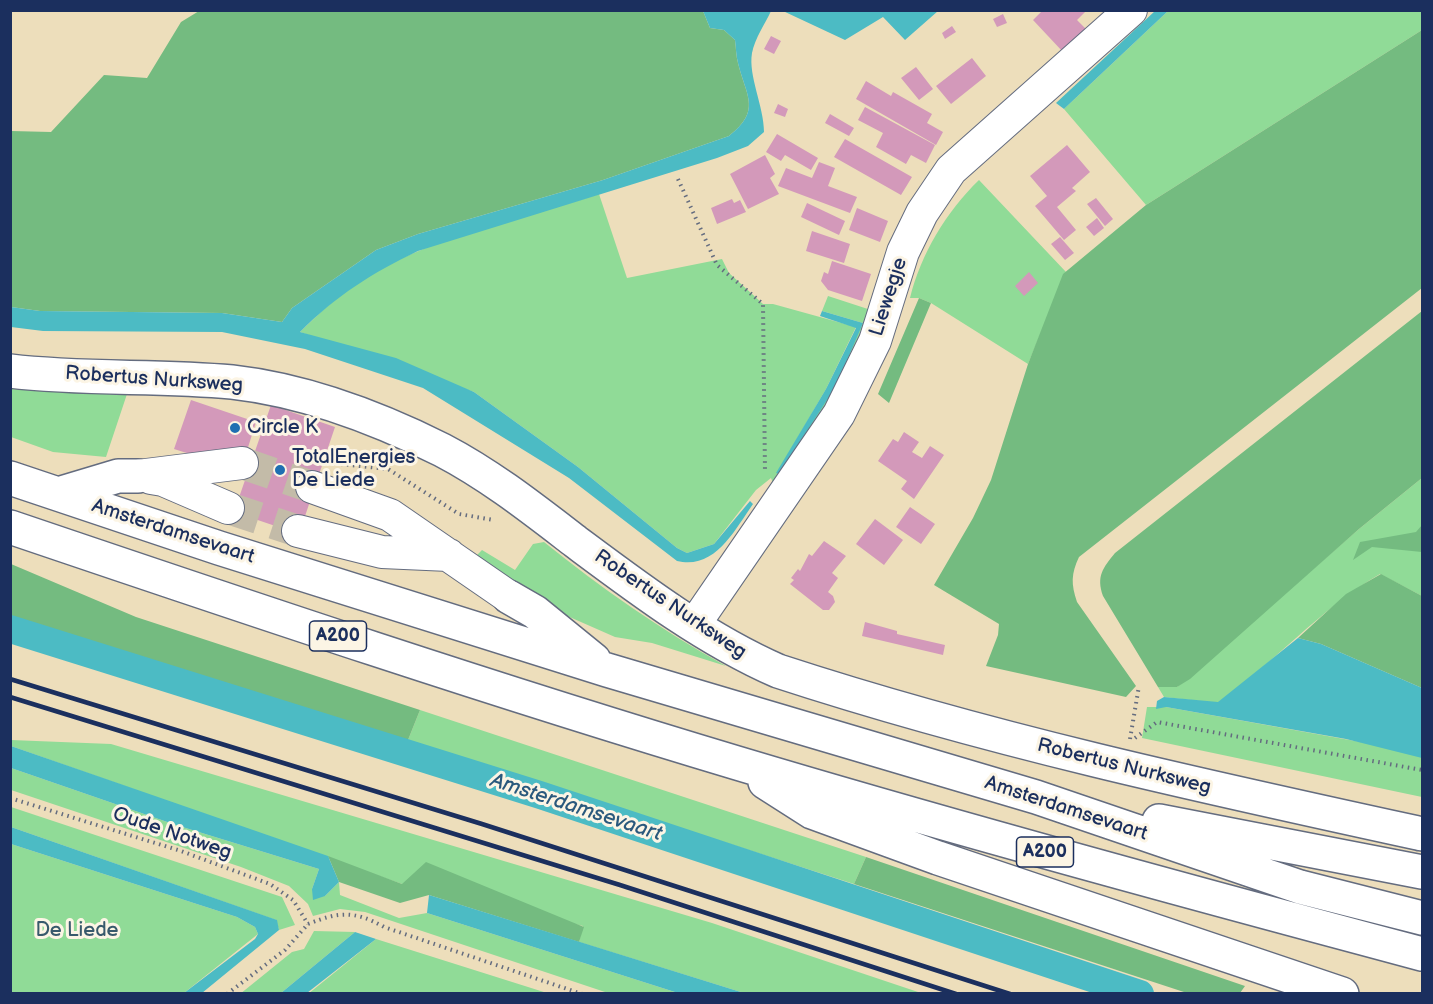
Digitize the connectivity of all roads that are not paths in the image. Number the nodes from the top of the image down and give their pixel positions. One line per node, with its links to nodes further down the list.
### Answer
1 (1131, 10): 13 (street, Liewegje)
2 (10, 370): 13 (main road, Robertus Nurksweg)
3 (243, 463): 4 (street)
4 (138, 476): 7 (main road); 8 (street, Amsterdamsevaart)
5 (10, 478): 7 (main road, Amsterdamsevaart / A200)
6 (312, 487): 11 (street, A200)
7 (58, 494): 14 (main road, Amsterdamsevaart / A200)
8 (228, 508)
9 (10, 527): 15 (main road, A200)
10 (298, 531): 11 (street)
11 (449, 555): 12 (street, A200)
12 (508, 597): 14 (main road, A200)
13 (694, 625): 17 (main road, Robertus Nurksweg)
14 (608, 670): 16 (main road, Amsterdamsevaart / A200)
15 (733, 762): 20 (main road, A200); 21 (main road, A200)
16 (1036, 797): 18 (main road, A200); 19 (main road, Amsterdamsevaart / A200)
17 (1422, 834)
18 (1422, 872)
19 (1422, 918)
20 (1422, 954)
21 (1342, 993)

